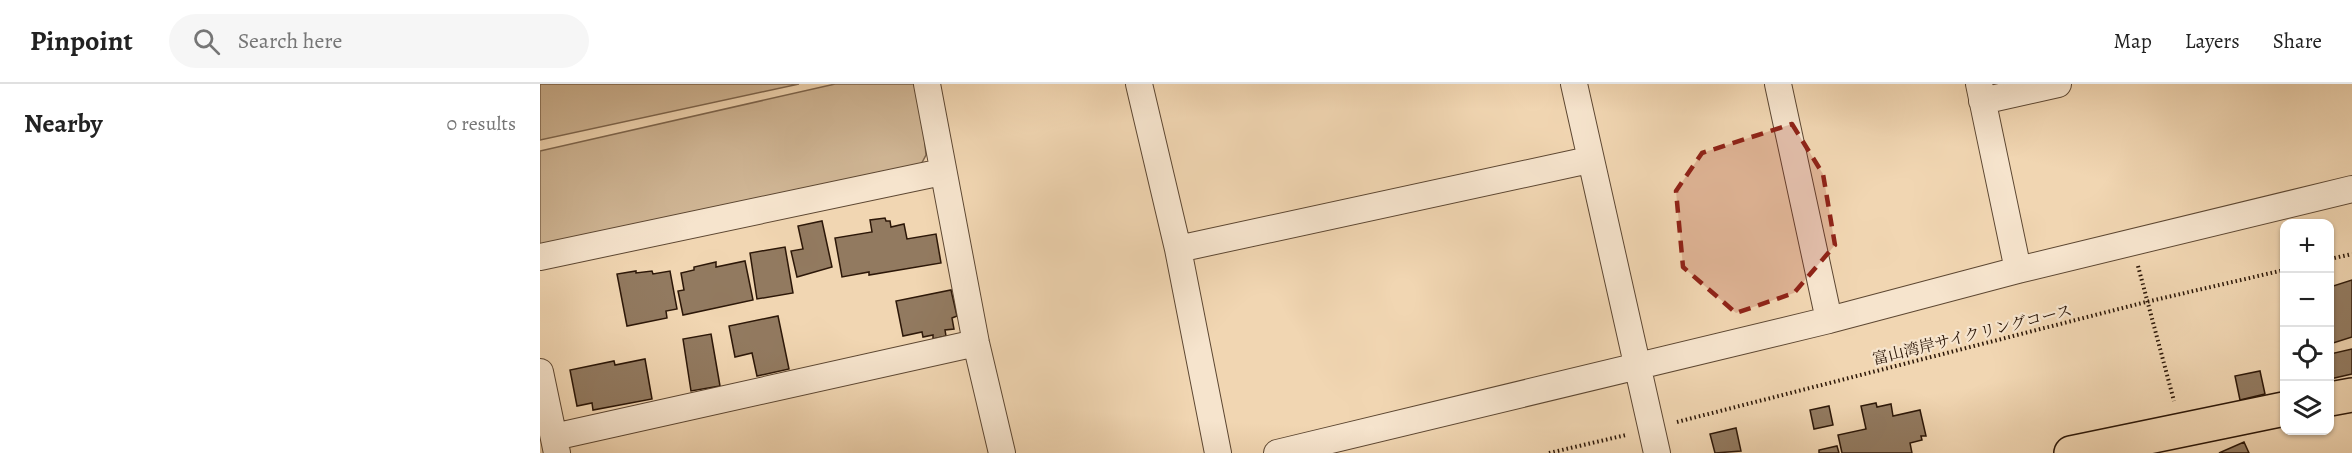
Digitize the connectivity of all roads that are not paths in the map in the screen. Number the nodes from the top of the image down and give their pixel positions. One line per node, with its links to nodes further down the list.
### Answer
1 (927, 84): 8 (street)
2 (1139, 84): 10 (street)
3 (1574, 84): 7 (street)
4 (1778, 84): 13 (street)
5 (2058, 84): 6 (street)
6 (1981, 92): 12 (street)
7 (1589, 160): 10 (street); 16 (street)
8 (942, 172): 11 (street); 14 (street)
9 (2352, 189): 12 (street)
10 (1178, 249): 22 (street)
11 (540, 257)
12 (2018, 270): 13 (street)
13 (1828, 320): 16 (street)
14 (976, 343): 20 (street); 21 (street)
15 (540, 372): 20 (street)
16 (1641, 381): 23 (street); 24 (street)
17 (2352, 394): 18 (highway)
18 (2334, 398)
19 (2280, 410): 25 (highway)
20 (555, 445)
21 (1002, 453)
22 (1218, 453)
23 (1277, 453)
24 (1657, 453)
25 (2071, 453)

